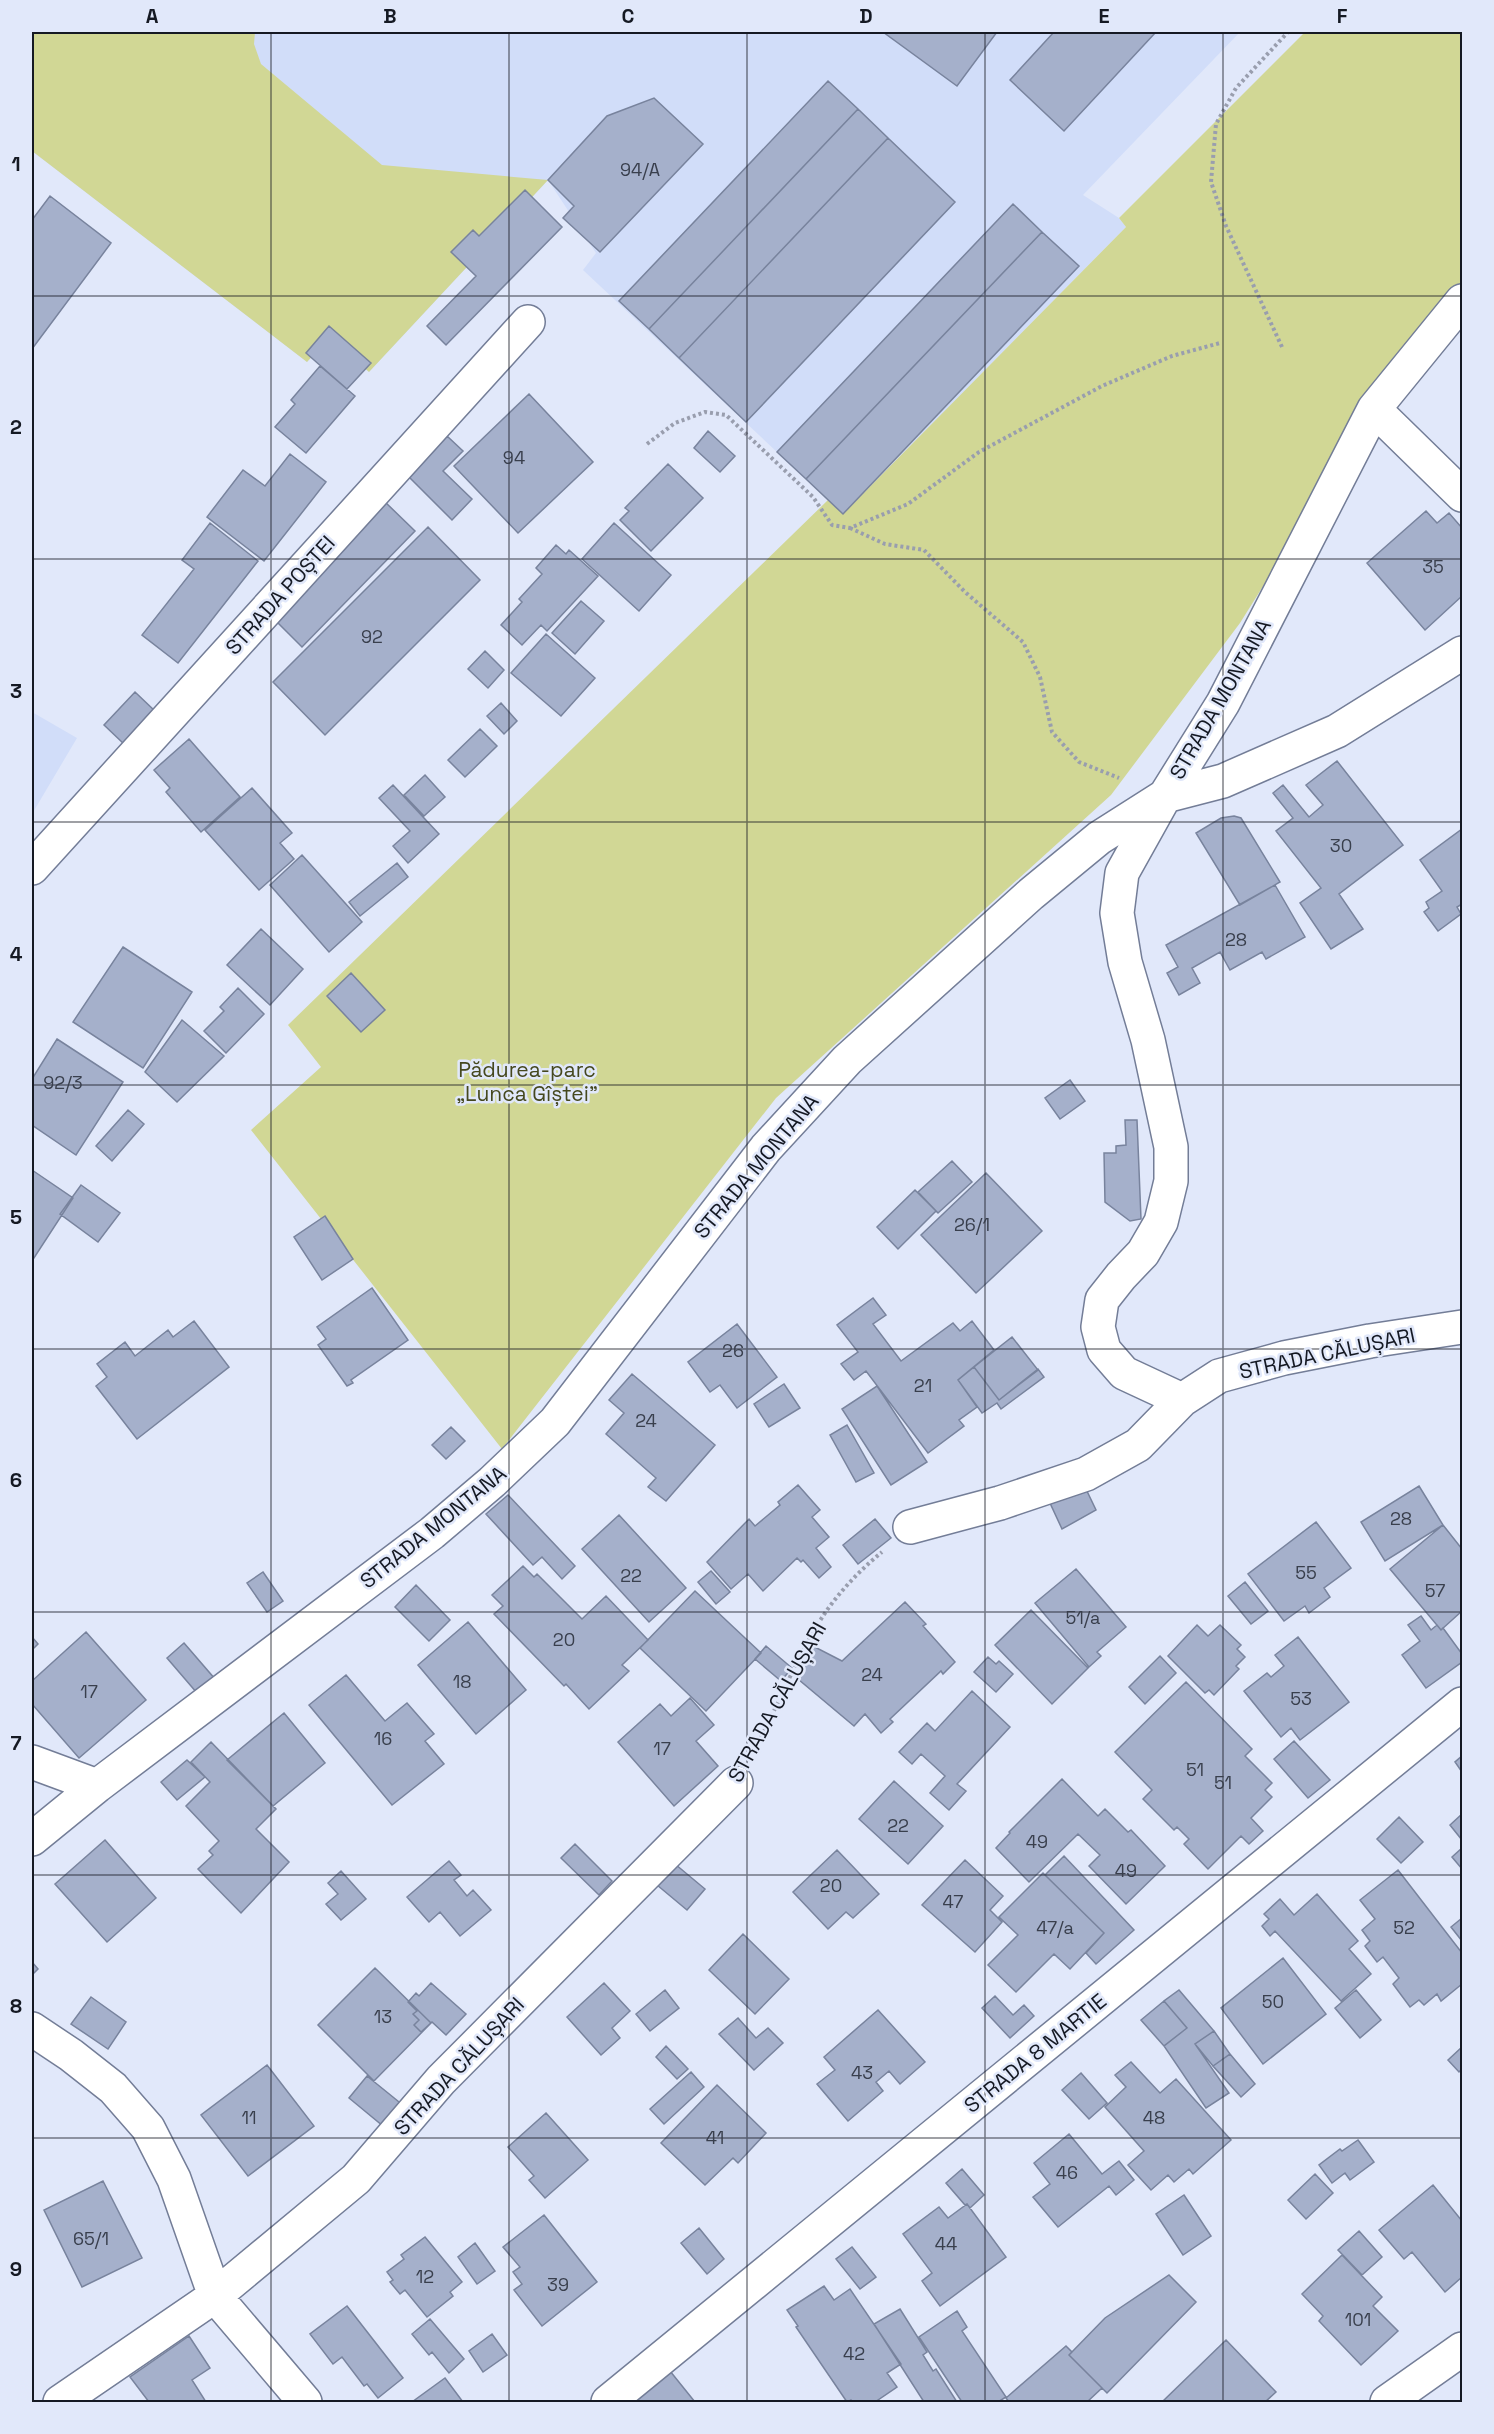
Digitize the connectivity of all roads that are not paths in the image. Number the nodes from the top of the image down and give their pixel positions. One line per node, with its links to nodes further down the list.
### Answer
1 (1462, 301): 3 (street, STRADA MONTANA)
2 (528, 322): 7 (street, STRADA POȘTEI)
3 (1374, 409): 4 (street); 6 (street, STRADA MONTANA)
4 (1462, 495)
5 (1462, 653): 6 (street)
6 (1165, 796): 9 (street); 14 (street, STRADA MONTANA)
7 (32, 868)
8 (1462, 1327): 9 (street, STRADA CĂLUȘARI)
9 (1182, 1400): 10 (street, STRADA CĂLUȘARI)
10 (910, 1527)
11 (1462, 1704): 21 (street, STRADA 8 MARTIE)
12 (32, 1762): 14 (street)
13 (736, 1782): 17 (street, STRADA CĂLUȘARI)
14 (97, 1786): 15 (street, STRADA MONTANA)
15 (32, 1839)
16 (32, 2029): 17 (street)
17 (215, 2296): 19 (street, STRADA CĂLUȘARI); 20 (street)
18 (1462, 2349): 22 (street)
19 (60, 2403)
20 (305, 2403)
21 (608, 2403)
22 (1387, 2403)

